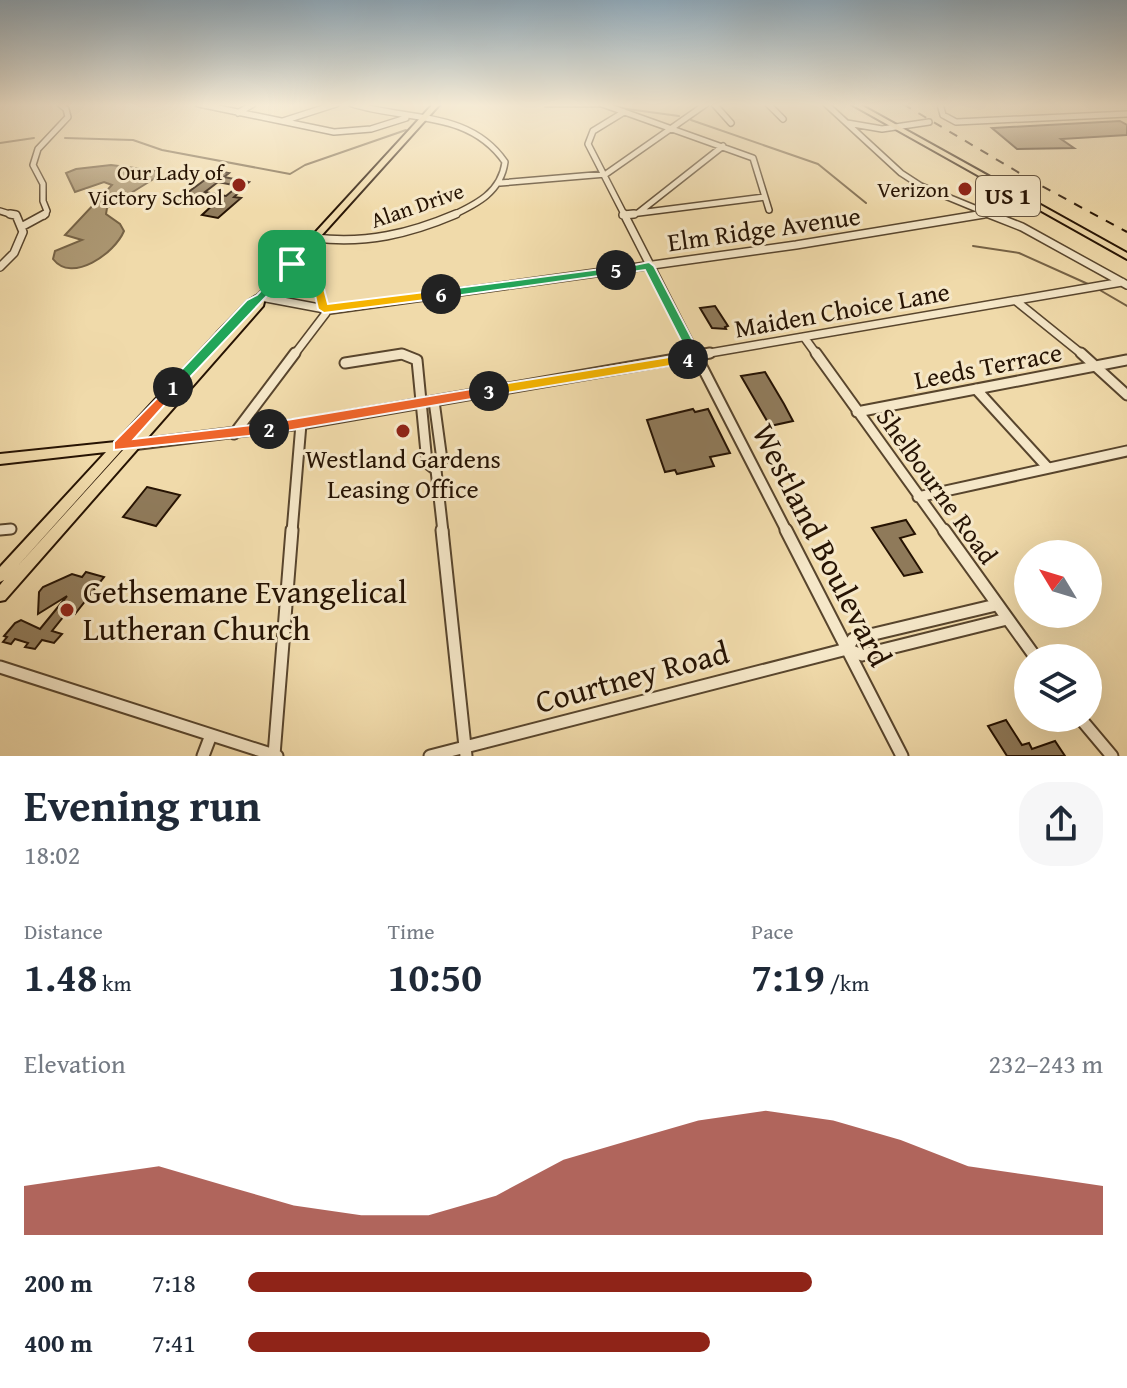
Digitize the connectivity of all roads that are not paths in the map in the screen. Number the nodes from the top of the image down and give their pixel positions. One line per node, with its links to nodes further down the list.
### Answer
1 (47, 139): 18 (street)
2 (405, 139): 19 (main road)
3 (485, 139): 11 (street, Alan Drive)
4 (589, 139): 10 (street, Westland Boulevard)
5 (655, 139): 10 (street)
6 (704, 139): 9 (street)
7 (865, 139): 16 (street)
8 (915, 139): 21 (main road, US 1)
9 (723, 146): 12 (street); 15 (street)
10 (603, 174): 11 (street); 17 (street, Westland Boulevard)
11 (500, 183): 19 (street, Alan Drive)
12 (765, 197): 13 (street); 15 (street)
13 (769, 210)
14 (0, 211): 18 (street)
15 (637, 213): 17 (street)
16 (987, 213): 22 (street, Elm Ridge Avenue); 24 (street)
17 (623, 215): 22 (street, Westland Boulevard)
18 (23, 226): 23 (street)
19 (315, 238): 20 (main road)
20 (308, 247): 25 (main road); 27 (street)
21 (1127, 259)
22 (649, 266): 27 (street, Elm Ridge Avenue); 29 (street, Westland Boulevard)
23 (0, 267)
24 (1124, 284): 26 (street, Maiden Choice Lane)
25 (261, 297): 27 (street, Elm Ridge Avenue); 40 (main road); 41 (main road)
26 (1016, 301): 28 (street, Maiden Choice Lane); 32 (street)
27 (324, 309): 39 (street)
28 (804, 337): 29 (street, Maiden Choice Lane); 37 (street, Shelbourne Road)
29 (696, 358): 35 (street, Maiden Choice Lane); 52 (street, Westland Boulevard)
30 (1127, 360): 32 (street, Leeds Terrace)
31 (345, 363): 36 (street)
32 (1094, 366): 33 (street, Leeds Terrace); 34 (street)
33 (976, 389): 37 (street, Leeds Terrace); 44 (street)
34 (1127, 395)
35 (434, 401): 36 (street, Maiden Choice Lane); 45 (street)
36 (421, 403): 38 (street, Maiden Choice Lane); 45 (street)
37 (857, 412): 46 (street, Shelbourne Road)
38 (301, 424): 39 (street, Maiden Choice Lane); 58 (street)
39 (234, 434): 40 (street, Maiden Choice Lane)
40 (133, 445): 41 (street, Maiden Choice Lane); 48 (main road)
41 (119, 446): 43 (main road, Maiden Choice Lane); 47 (main road); 48 (main road)
42 (1127, 451): 44 (street)
43 (0, 459)
44 (1048, 468): 46 (street)
45 (436, 470): 56 (street)
46 (918, 497): 49 (street, Shelbourne Road)
47 (0, 576)
48 (0, 595)
49 (996, 605): 50 (street, Shelbourne Road); 52 (street, Courtney Road)
50 (1007, 619): 51 (street, Shelbourne Road); 52 (street, Courtney Road)
51 (1026, 644)
52 (847, 649): 56 (street, Courtney Road); 60 (street, Westland Boulevard)
53 (0, 667): 55 (street)
54 (1092, 732): 61 (street)
55 (211, 735): 57 (street); 58 (street)
56 (466, 752): 59 (street, Courtney Road)
57 (203, 756)
58 (275, 756)
59 (430, 756)
60 (902, 756)
61 (1112, 756)

